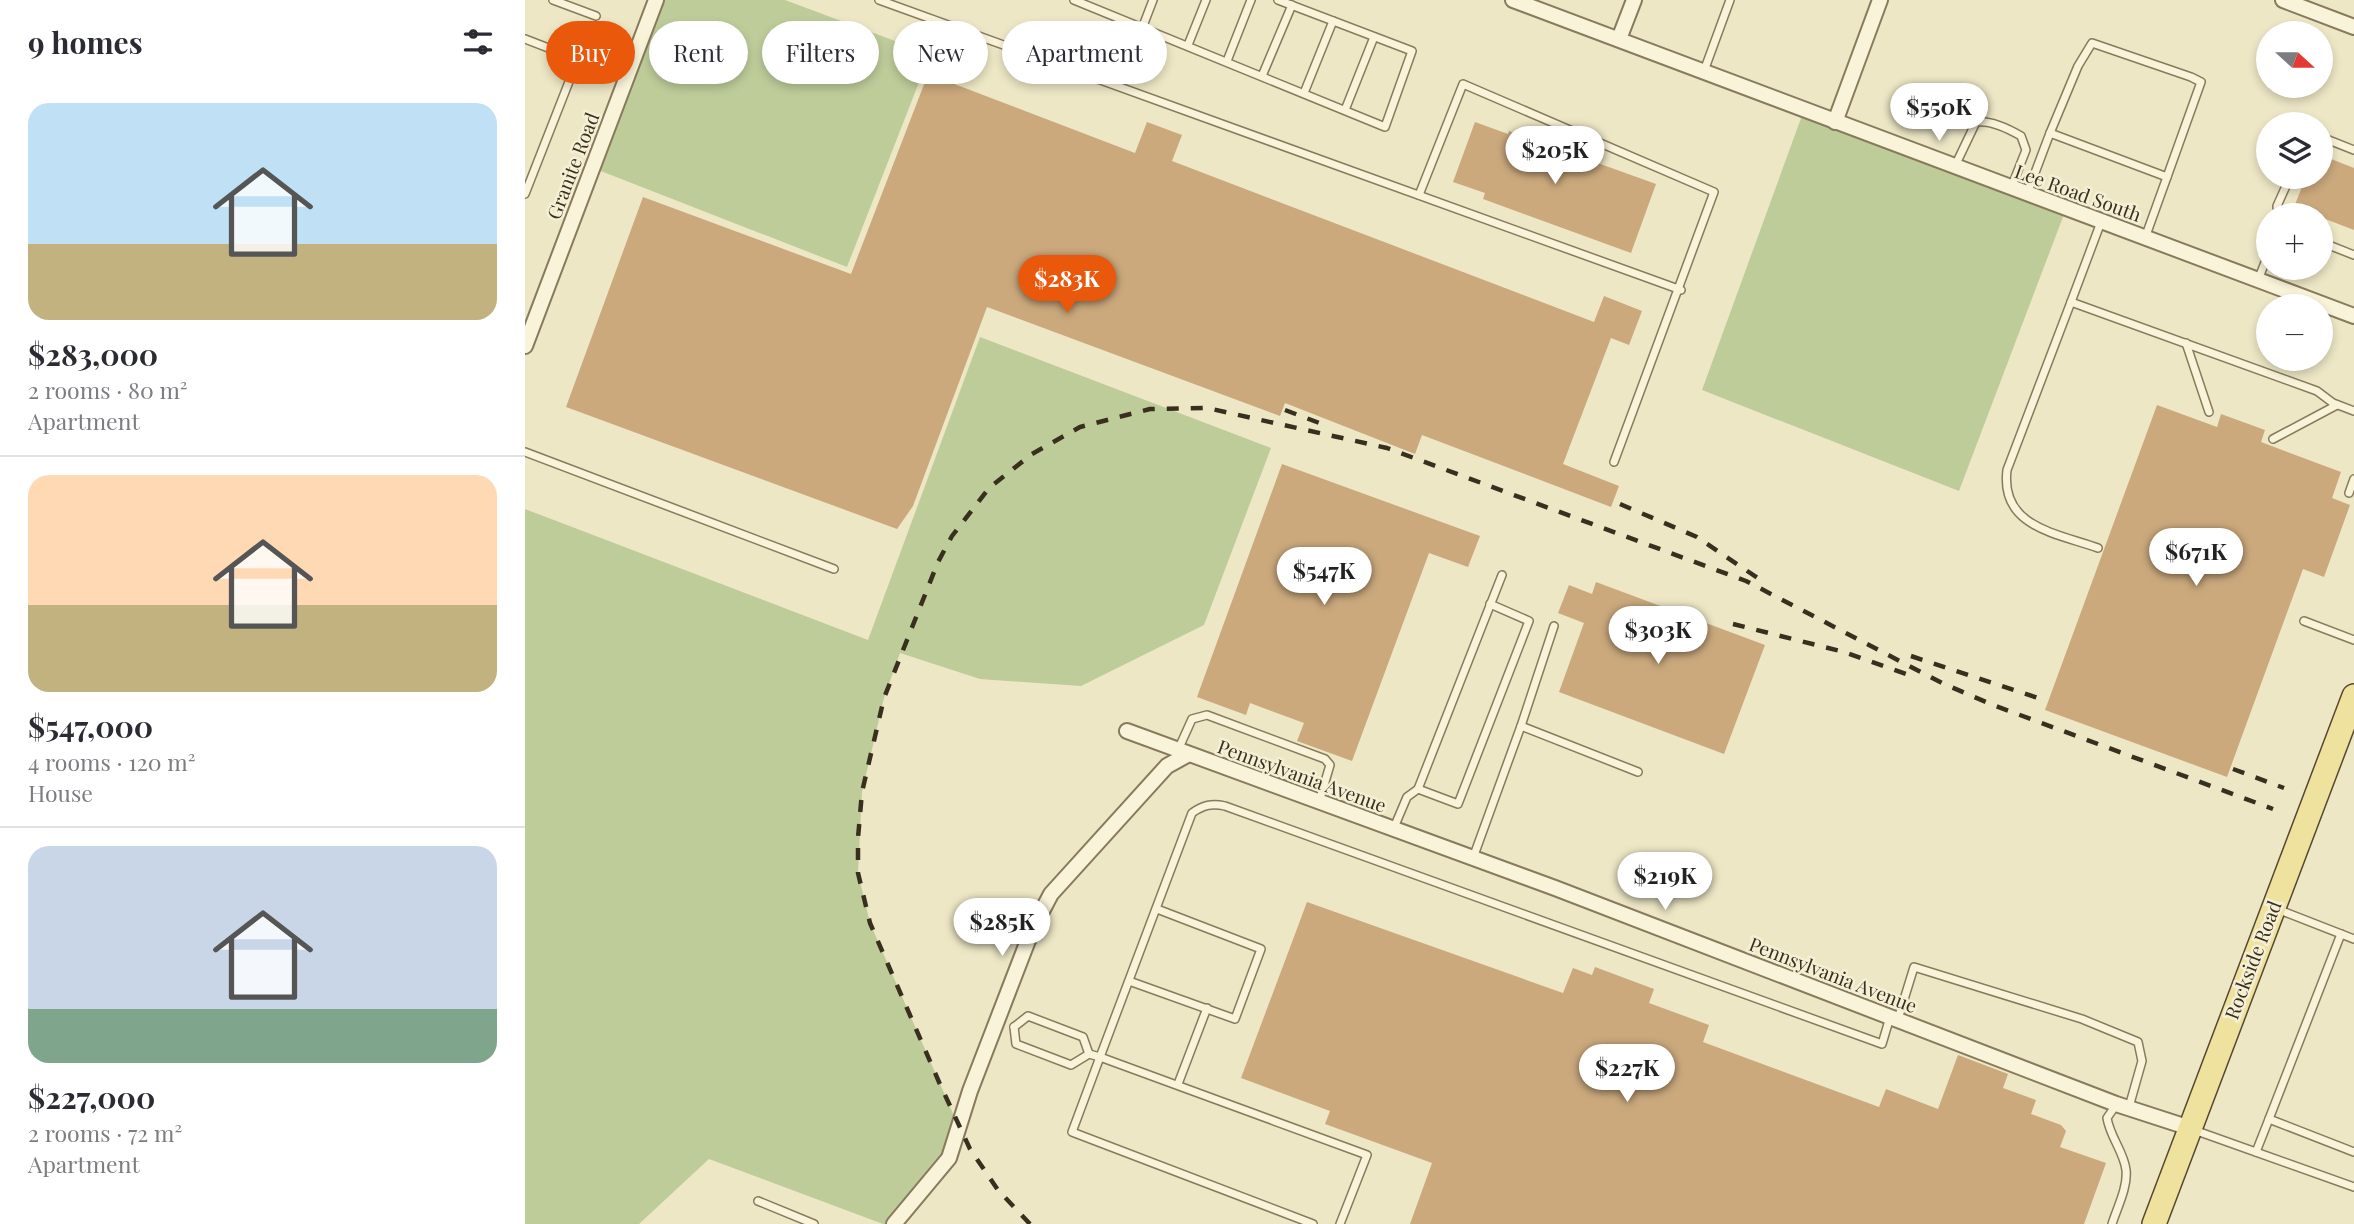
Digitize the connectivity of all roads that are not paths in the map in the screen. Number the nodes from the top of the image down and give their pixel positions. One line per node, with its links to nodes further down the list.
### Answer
1 (553, 0): 17 (lane)
2 (656, 0): 51 (street, Granite Road)
3 (879, 0): 41 (lane)
4 (1074, 0): 16 (lane)
5 (1107, 0): 16 (lane)
6 (1153, 0): 19 (lane)
7 (1206, 0): 26 (lane)
8 (1251, 0): 27 (lane)
9 (1278, 0): 15 (lane)
10 (1513, 0): 25 (street, Lee Road South)
11 (1634, 0): 25 (street)
12 (1730, 0): 28 (lane)
13 (1879, 0): 32 (street)
14 (2283, 0): 21 (street)
15 (1292, 5): 20 (lane); 29 (lane)
16 (1103, 11): 18 (lane)
17 (596, 16)
18 (1130, 21)
19 (1145, 21)
20 (1333, 21): 23 (lane); 30 (lane)
21 (2354, 27)
22 (1167, 36): 26 (lane)
23 (1374, 37): 31 (lane); 31 (lane)
24 (525, 39): 39 (lane)
25 (1619, 39): 28 (street, Lee Road South)
26 (1188, 45): 27 (lane)
27 (1227, 61): 29 (lane)
28 (1703, 72): 32 (street, Lee Road South)
29 (1262, 76): 30 (lane)
30 (1304, 93): 31 (lane)
31 (1345, 110)
32 (1835, 122): 36 (street, Lee Road South)
33 (2050, 133): 37 (lane); 37 (lane); 40 (lane)
34 (2333, 142): 35 (lane)
35 (2354, 150)
36 (1955, 167): 38 (street, Lee Road South); 38 (lane)
37 (2167, 177): 43 (lane)
38 (2011, 188): 40 (street, Lee Road South)
39 (525, 194)
40 (2027, 194): 42 (street, Lee Road South)
41 (1419, 195): 47 (lane); 47 (lane)
42 (2101, 222): 43 (street, Lee Road South); 48 (lane)
43 (2145, 238): 46 (street, Lee Road South)
44 (2333, 247): 45 (lane)
45 (2354, 255)
46 (2258, 281): 49 (street, Lee Road South)
47 (1681, 290): 57 (lane)
48 (2071, 302): 50 (lane); 60 (lane)
49 (2354, 316)
50 (2186, 344): 52 (lane); 54 (lane)
51 (525, 346)
52 (2337, 405): 53 (lane); 55 (lane)
53 (2354, 411)
54 (2209, 412)
55 (2273, 439)
56 (525, 452): 61 (lane)
57 (1615, 462)
58 (2354, 479): 59 (lane)
59 (2349, 492)
60 (2098, 548)
61 (834, 569)
62 (1502, 575): 63 (lane)
63 (1490, 604): 72 (lane); 72 (lane)
64 (2304, 621): 66 (lane)
65 (1554, 626): 68 (lane)
66 (2354, 640)
67 (2354, 696): 76 (main road, Rockside Road)
68 (1521, 726): 71 (lane); 75 (lane)
69 (1126, 731): 70 (street, Pennsylvania Avenue)
70 (1182, 753): 73 (street, Pennsylvania Avenue); 73 (lane); 83 (street, Pennsylvania Avenue)
71 (1638, 772)
72 (1418, 789): 74 (lane)
73 (1318, 803): 74 (street, Pennsylvania Avenue)
74 (1393, 830): 75 (street, Pennsylvania Avenue)
75 (1473, 859): 82 (street, Pennsylvania Avenue)
76 (2273, 908): 78 (lane); 90 (main road, Rockside Road)
77 (1157, 909): 80 (lane); 81 (lane); 82 (lane)
78 (2341, 934): 79 (lane); 89 (lane)
79 (2354, 939)
80 (1129, 981): 81 (lane); 86 (lane)
81 (1207, 1008): 87 (lane)
82 (1894, 1018): 88 (street, Pennsylvania Avenue); 88 (lane)
83 (997, 1021): 84 (lane); 96 (street, Pennsylvania Avenue)
84 (1014, 1027): 85 (lane); 85 (lane)
85 (1089, 1054): 86 (lane)
86 (1100, 1058): 87 (lane); 97 (lane)
87 (1178, 1084): 98 (lane)
88 (2122, 1106): 90 (street, Pennsylvania Avenue); 99 (lane)
89 (2269, 1119): 91 (lane); 92 (lane)
90 (2190, 1128): 91 (lane); 100 (main road, Rockside Road)
91 (2256, 1152): 93 (lane)
92 (2354, 1152)
93 (2354, 1187)
94 (758, 1201): 95 (lane)
95 (814, 1224)
96 (894, 1224)
97 (1313, 1224)
98 (1340, 1224)
99 (2112, 1224)
100 (2154, 1224)

